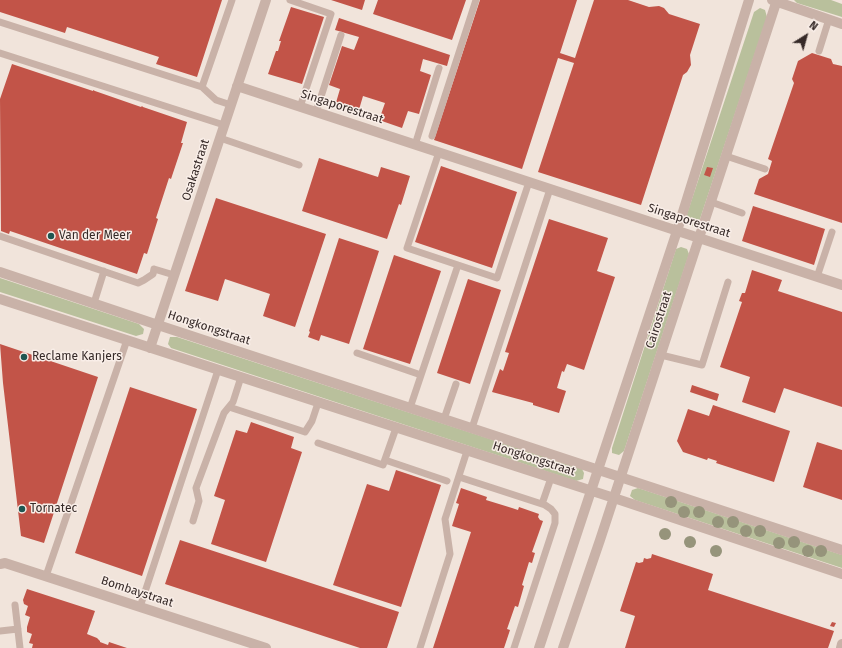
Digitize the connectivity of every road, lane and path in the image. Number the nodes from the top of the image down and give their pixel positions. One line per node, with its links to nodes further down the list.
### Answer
1 (232, 0): 15 (lane)
2 (266, 0): 14 (street, Osakastraat)
3 (290, 0): 17 (lane)
4 (476, 0): 20 (lane)
5 (749, 0): 31 (street, Cairostraat)
6 (775, 1): 7 (street); 24 (street, Cairostraat)
7 (829, 19): 9 (street); 11 (lane)
8 (0, 22): 15 (lane)
9 (842, 24)
10 (341, 35): 18 (lane)
11 (819, 51)
12 (0, 54): 19 (lane)
13 (439, 68): 22 (lane)
14 (237, 86): 16 (street, Osakastraat); 17 (street, Singaporestraat)
15 (202, 87): 16 (lane)
16 (231, 105): 19 (street, Osakastraat)
17 (300, 107): 18 (street, Singaporestraat)
18 (316, 112): 22 (street, Singaporestraat)
19 (224, 126): 21 (street, Osakastraat)
20 (432, 136)
21 (220, 138): 25 (lane); 38 (street, Osakastraat)
22 (415, 145): 23 (street, Singaporestraat)
23 (439, 152): 27 (street, Singaporestraat); 35 (lane)
24 (726, 156): 26 (lane); 29 (street, Cairostraat)
25 (300, 165)
26 (765, 168)
27 (529, 182): 28 (street, Singaporestraat); 35 (lane)
28 (550, 189): 31 (street, Singaporestraat); 58 (lane)
29 (711, 202): 30 (lane); 34 (street, Cairostraat)
30 (742, 213)
31 (677, 231): 34 (street, Singaporestraat); 62 (street, Cairostraat)
32 (832, 232): 39 (lane)
33 (0, 236): 36 (lane)
34 (700, 238): 39 (street, Singaporestraat); 48 (street, Cairostraat)
35 (458, 265): 50 (lane)
36 (104, 271): 38 (lane); 43 (lane)
37 (0, 272): 43 (street, Hongkongstraat)
38 (174, 275): 44 (street, Osakastraat)
39 (817, 277): 41 (street, Singaporestraat)
40 (728, 282): 48 (lane)
41 (842, 285)
42 (0, 299): 45 (street, Hongkongstraat)
43 (94, 303): 44 (street, Hongkongstraat)
44 (158, 325): 46 (street, Osakastraat); 55 (street, Hongkongstraat)
45 (127, 340): 46 (street, Hongkongstraat); 74 (lane)
46 (150, 348): 49 (street, Hongkongstraat)
47 (357, 353): 50 (lane)
48 (661, 355): 64 (street, Cairostraat)
49 (218, 370): 51 (street, Hongkongstraat); 76 (lane)
50 (421, 375): 55 (lane)
51 (241, 377): 53 (street, Hongkongstraat); 54 (lane)
52 (456, 384): 56 (lane)
53 (318, 402): 54 (lane); 57 (street, Hongkongstraat)
54 (229, 407): 70 (lane)
55 (410, 408): 56 (street, Hongkongstraat)
56 (444, 419): 58 (street, Hongkongstraat)
57 (396, 428): 60 (street, Hongkongstraat); 61 (lane)
58 (472, 428): 62 (street, Hongkongstraat)
59 (318, 443): 61 (lane)
60 (467, 451): 63 (lane); 65 (street, Hongkongstraat)
61 (385, 460): 66 (lane)
62 (598, 469): 64 (street, Hongkongstraat); 67 (street, Cairostraat)
63 (458, 477): 69 (lane); 82 (lane)
64 (621, 477): 68 (street, Cairostraat); 71 (street, Hongkongstraat)
65 (551, 478): 67 (street, Hongkongstraat); 69 (lane)
66 (447, 481)
67 (591, 491): 68 (street, Hongkongstraat); 84 (street, Cairostraat)
68 (614, 498): 73 (street, Hongkongstraat); 85 (street, Cairostraat)
69 (542, 504): 83 (lane)
70 (193, 521)
71 (842, 550)
72 (0, 564): 74 (street, Bombaystraat)
73 (842, 574)
74 (46, 576): 76 (street, Bombaystraat)
75 (16, 605): 77 (lane)
76 (140, 607): 81 (street, Bombaystraat)
77 (18, 629): 78 (lane); 80 (lane)
78 (0, 631)
79 (842, 644): 86 (street)
80 (20, 648)
81 (266, 648)
82 (420, 648)
83 (514, 648)
84 (539, 648)
85 (563, 648)
86 (841, 648)

